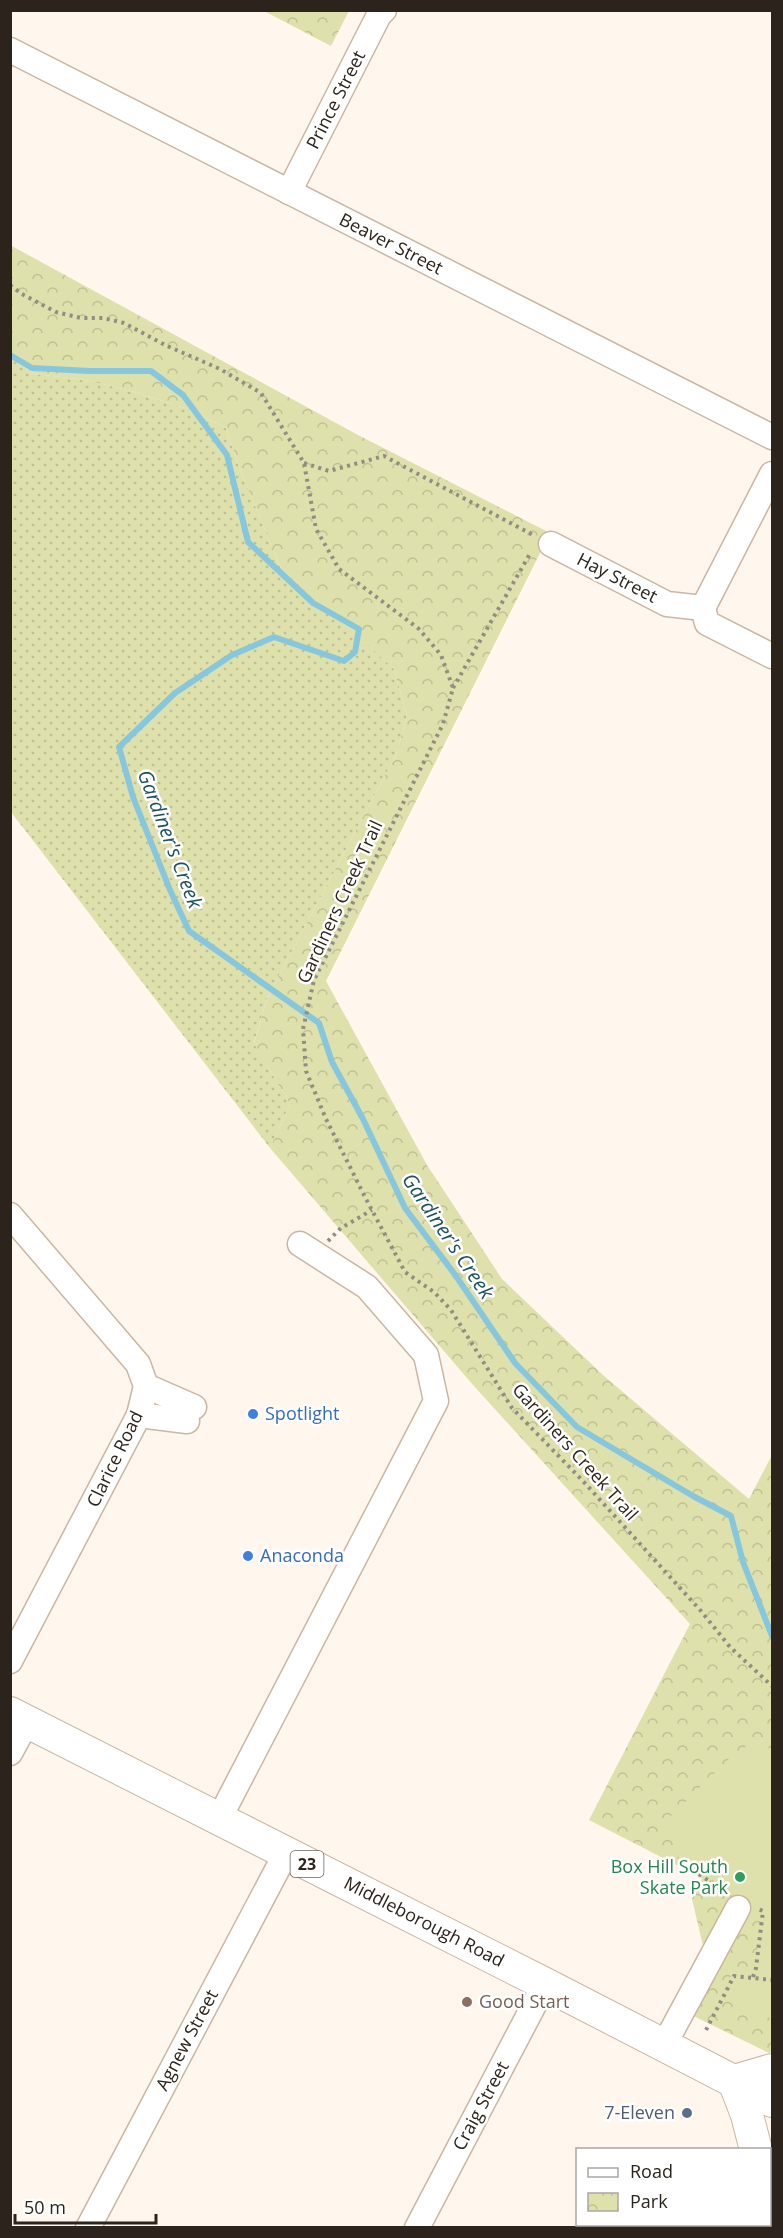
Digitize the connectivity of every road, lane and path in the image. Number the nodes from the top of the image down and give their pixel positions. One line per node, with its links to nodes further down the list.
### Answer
1 (384, 10): 3 (street, Prince Street)
2 (10, 50): 3 (street, Beaver Street)
3 (289, 192): 5 (street, Beaver Street)
4 (10, 285): 6 (path)
5 (772, 437)
6 (304, 463): 8 (path); 11 (path)
7 (772, 474): 9 (street)
8 (545, 541): 9 (street, Hay Street); 11 (path, Gardiners Creek Trail)
9 (703, 608): 10 (street)
10 (772, 656)
11 (453, 688): 12 (path, Gardiners Creek Trail)
12 (372, 1210): 14 (path); 19 (path, Gardiners Creek Trail)
13 (10, 1215): 16 (street)
14 (332, 1236)
15 (300, 1244): 22 (street)
16 (146, 1386): 17 (street, Clarice Road); 17 (street)
17 (139, 1415): 18 (street, Clarice Road)
18 (10, 1661)
19 (772, 1686)
20 (19, 1718): 21 (street); 22 (main road, Middleborough Road / 23)
21 (10, 1753)
22 (219, 1819): 23 (main road, Middleborough Road / 23)
23 (286, 1853): 26 (main road, Middleborough Road / 23); 33 (street, Agnew Street)
24 (738, 1908): 28 (street)
25 (772, 1980): 27 (path)
26 (545, 1984): 28 (main road, Middleborough Road / 23); 34 (street, Craig Street)
27 (706, 2030)
28 (664, 2045): 30 (main road, Middleborough Road / 23)
29 (772, 2070): 30 (main road)
30 (734, 2081): 31 (main road, Middleborough Road / 23); 32 (main road)
31 (772, 2101)
32 (755, 2148)
33 (88, 2228)
34 (417, 2228)

